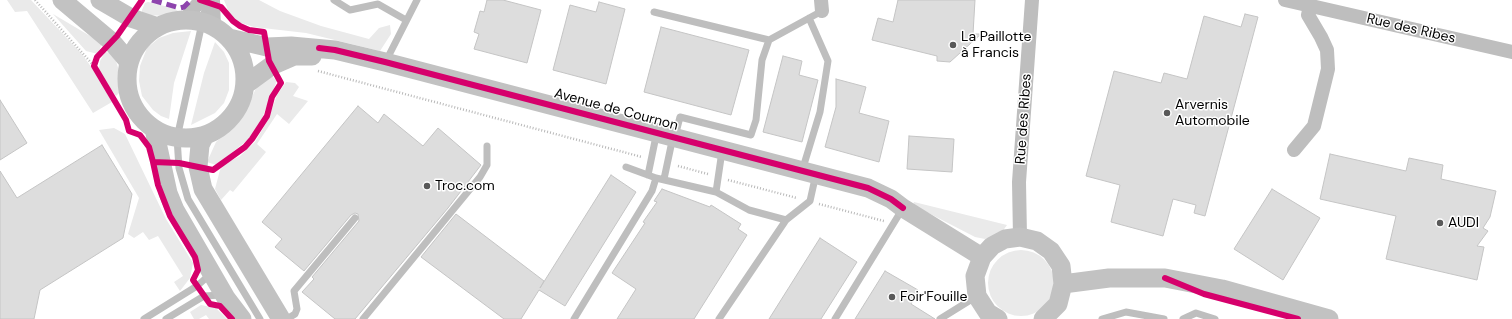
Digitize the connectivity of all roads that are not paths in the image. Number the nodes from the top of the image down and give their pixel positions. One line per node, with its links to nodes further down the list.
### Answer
1 (62, 0): 21 (main road)
2 (100, 0): 17 (main road)
3 (201, 0): 16 (street)
4 (207, 0): 16 (lane)
5 (212, 0): 16 (street)
6 (334, 0): 10 (lane)
7 (417, 0): 15 (lane)
8 (1032, 0): 39 (street, Rue des Ribes)
9 (1285, 0): 12 (street, Rue des Ribes)
10 (379, 2): 15 (lane)
11 (821, 6): 14 (lane)
12 (1310, 6): 20 (street, Rue des Ribes); 29 (street)
13 (654, 12): 19 (lane)
14 (809, 18): 19 (lane); 33 (lane)
15 (406, 20): 22 (lane)
16 (200, 23): 17 (main road); 18 (main road); 26 (lane)
17 (158, 27): 21 (main road)
18 (230, 38): 22 (main road, Avenue de Cournon); 23 (main road)
19 (769, 40): 28 (lane)
20 (1512, 52)
21 (129, 62): 24 (main road)
22 (384, 65): 23 (main road, Avenue de Cournon); 28 (main road, Avenue de Cournon)
23 (245, 85): 25 (main road)
24 (154, 129): 26 (main road); 41 (main road)
25 (205, 135): 26 (main road); 46 (main road)
26 (177, 138): 50 (lane)
27 (487, 146): 51 (lane)
28 (667, 147): 30 (main road, Avenue de Cournon); 32 (lane); 33 (main road, Avenue de Cournon); 34 (lane)
29 (1294, 150)
30 (721, 158): 33 (main road, Avenue de Cournon); 35 (lane)
31 (626, 167): 32 (lane)
32 (652, 176): 34 (lane); 52 (lane)
33 (808, 177): 36 (main road, Avenue de Cournon); 38 (lane)
34 (664, 179): 35 (lane)
35 (716, 192): 38 (lane)
36 (898, 216): 40 (main road, Avenue de Cournon); 54 (lane)
37 (355, 218): 46 (lane)
38 (786, 220): 53 (lane)
39 (1020, 237): 40 (main road); 43 (main road)
40 (982, 257): 44 (main road)
41 (208, 264): 45 (main road); 47 (lane)
42 (1165, 278): 43 (main road); 62 (lane); 63 (main road)
43 (1064, 284): 57 (main road)
44 (977, 296): 55 (lane); 56 (main road)
45 (226, 298): 48 (lane); 49 (main road)
46 (288, 318)
47 (144, 319)
48 (166, 319)
49 (242, 319)
50 (260, 319)
51 (363, 319)
52 (574, 319)
53 (719, 319)
54 (835, 319)
55 (940, 319)
56 (998, 319)
57 (1043, 319)
58 (1102, 319): 59 (lane)
59 (1164, 319)
60 (1184, 319): 61 (lane)
61 (1215, 319)
62 (1298, 319)
63 (1329, 319)

